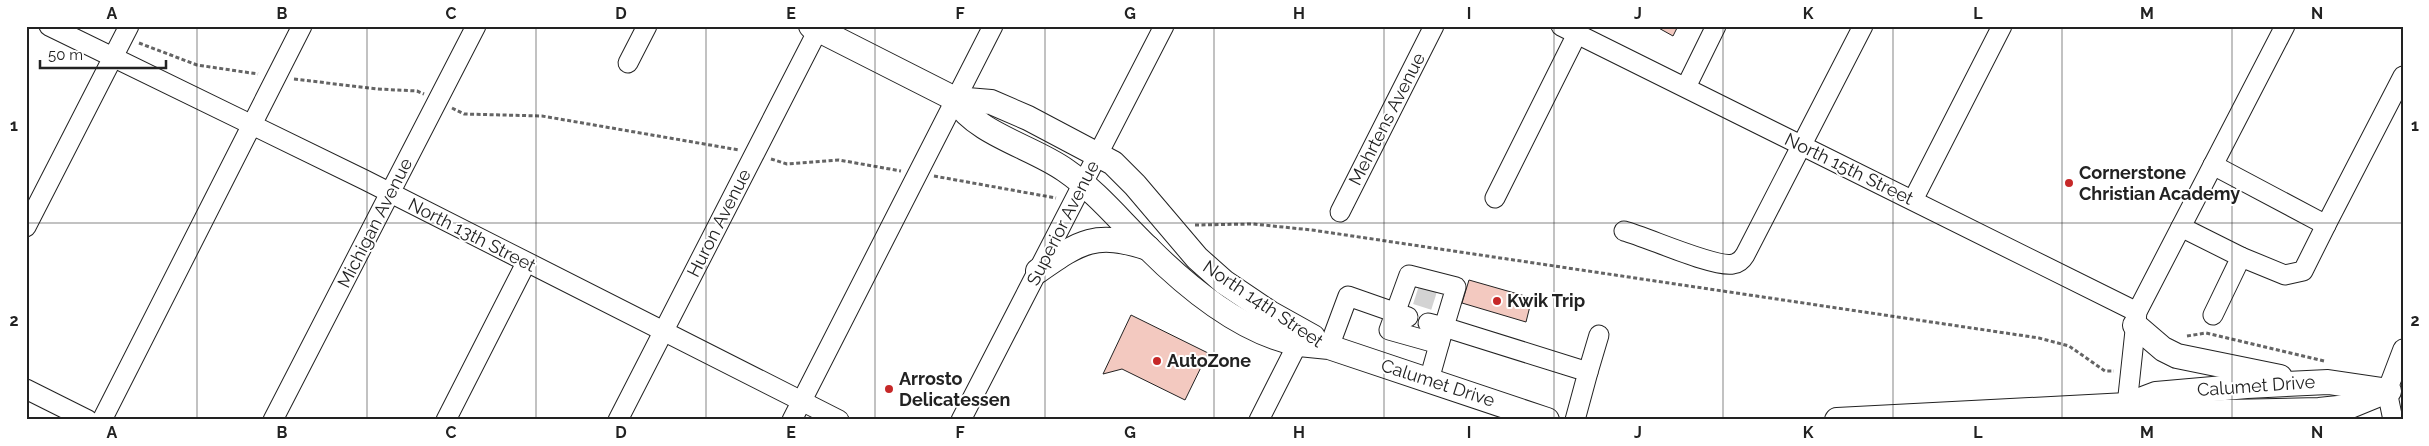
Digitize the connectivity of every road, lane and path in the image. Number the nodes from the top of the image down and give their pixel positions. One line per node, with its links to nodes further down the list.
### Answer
1 (49, 26): 16 (street, North 13th Street)
2 (128, 26): 16 (street)
3 (302, 26): 19 (street)
4 (476, 26): 22 (street, Michigan Avenue)
5 (647, 26): 17 (street)
6 (993, 26): 21 (street)
7 (1164, 26): 26 (street, Superior Avenue)
8 (1434, 26): 34 (street, Mehrtens Avenue)
9 (1716, 26): 20 (street)
10 (1862, 26): 24 (street)
11 (2002, 26): 32 (street)
12 (2285, 26): 27 (street)
13 (817, 28): 21 (main road, North 14th Street); 25 (street, Huron Avenue)
14 (1569, 30): 20 (street, North 15th Street); 31 (street)
15 (139, 44): 19 (path)
16 (112, 58): 23 (street, North 13th Street); 37 (street)
17 (628, 63)
18 (2403, 76): 35 (street)
19 (276, 77): 22 (path); 23 (street)
20 (1686, 87): 24 (street, North 15th Street)
21 (955, 99): 26 (main road, North 14th Street); 28 (street); 29 (main road, North 14th Street)
22 (437, 101): 25 (path); 30 (street, Michigan Avenue)
23 (252, 124): 30 (street, North 13th Street); 69 (street)
24 (1802, 144): 32 (street, North 15th Street); 39 (street)
25 (754, 154): 28 (path); 47 (street, Huron Avenue)
26 (1098, 155): 29 (street, Superior Avenue); 52 (main road, North 14th Street)
27 (2213, 165): 35 (street); 38 (street)
28 (917, 174): 33 (path); 62 (street)
29 (1084, 183): 33 (street, Superior Avenue); 40 (main road, North 14th Street)
30 (390, 192): 42 (street, North 13th Street); 70 (street, Michigan Avenue)
31 (1495, 198)
32 (1913, 200): 46 (street, North 15th Street)
33 (1072, 206): 43 (street, Superior Avenue)
34 (1340, 212)
35 (2326, 225): 41 (street)
36 (1188, 226): 55 (path)
37 (26, 227)
38 (2181, 227): 41 (street); 46 (street)
39 (1624, 231)
40 (1148, 248): 43 (main road); 51 (main road, North 14th Street)
41 (2241, 257): 44 (street)
42 (526, 263): 47 (street, North 13th Street); 71 (street)
43 (1038, 271): 75 (street, Superior Avenue)
44 (2213, 314)
45 (1402, 315): 48 (street); 48 (street); 52 (street)
46 (2136, 319): 55 (street); 58 (main road)
47 (664, 330): 62 (street, North 13th Street); 72 (street, Huron Avenue)
48 (1437, 332): 56 (street); 57 (street)
49 (1599, 335): 56 (street)
50 (2182, 338): 54 (path)
51 (1298, 343): 52 (main road, North 14th Street); 76 (street)
52 (1329, 347): 57 (main road, Calumet Drive)
53 (2403, 349): 61 (street)
54 (2333, 363)
55 (2130, 371): 63 (street)
56 (1588, 372): 78 (street)
57 (1429, 380): 77 (main road, Calumet Drive)
58 (2303, 383): 59 (main road, Calumet Drive); 61 (main road, Calumet Drive)
59 (2247, 386): 63 (main road, Calumet Drive); 66 (street)
60 (26, 389): 68 (street)
61 (2395, 391): 64 (main road, Calumet Drive); 80 (street)
62 (802, 401): 73 (street); 74 (street, North 13th Street)
63 (2123, 412): 65 (main road, Calumet Drive); 66 (main road, Calumet Drive)
64 (2326, 415): 66 (main road, Calumet Drive)
65 (1995, 416): 67 (main road, Calumet Drive)
66 (2246, 416)
67 (1879, 419): 79 (main road, Calumet Drive)
68 (88, 420)
69 (102, 420)
70 (273, 420)
71 (446, 420)
72 (618, 420)
73 (792, 420)
74 (839, 420)
75 (961, 420)
76 (1259, 420)
77 (1547, 420)
78 (1575, 420)
79 (1837, 420)
80 (2393, 420)

